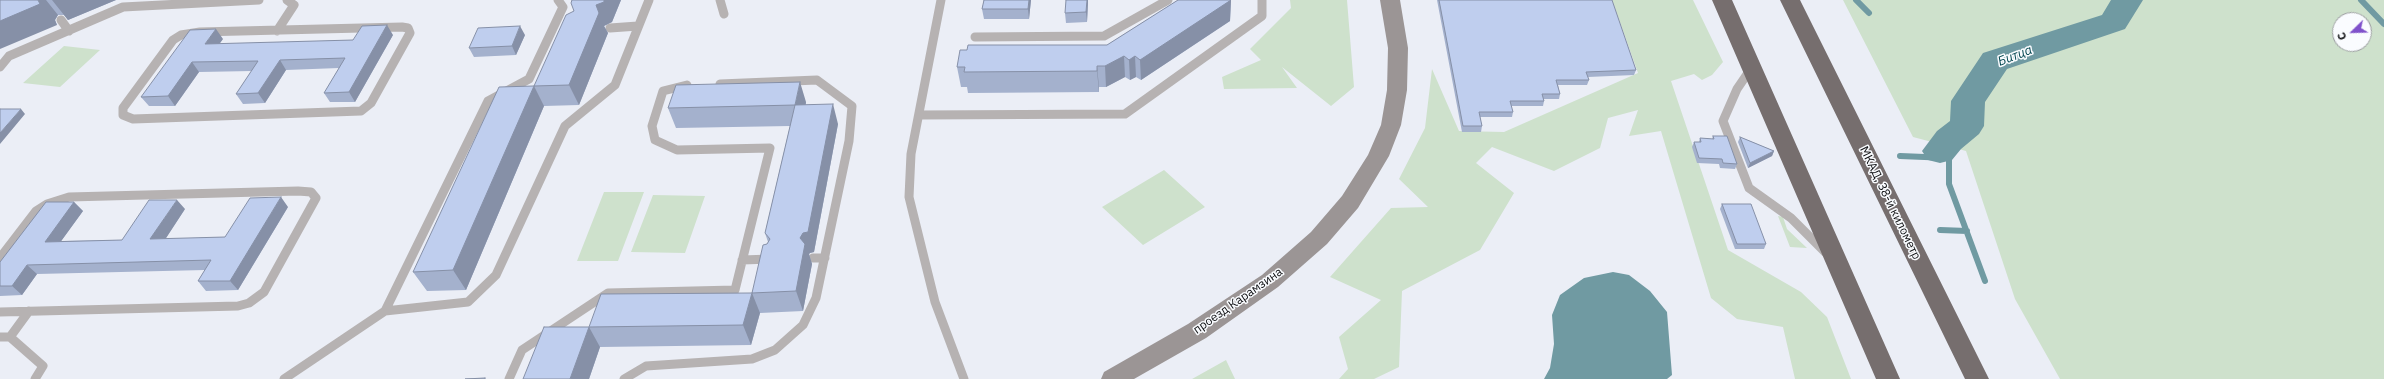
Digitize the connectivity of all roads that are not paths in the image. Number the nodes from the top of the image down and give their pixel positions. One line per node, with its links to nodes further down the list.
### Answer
1 (258, 0): 16 (lane)
2 (286, 0): 18 (lane)
3 (558, 0): 19 (lane)
4 (649, 0): 14 (lane)
5 (720, 0): 12 (lane)
6 (941, 0): 25 (lane)
7 (1168, 0): 20 (lane)
8 (1262, 0): 25 (lane)
9 (1390, 0): 41 (street, проезд Карамзина)
10 (1722, 0): 21 (highway)
11 (1790, 0): 43 (highway, МКАД, 38-й километр)
12 (724, 14)
13 (61, 20): 16 (lane)
14 (638, 26): 15 (lane); 33 (lane)
15 (610, 28)
16 (69, 30): 22 (lane)
17 (565, 30): 19 (lane)
18 (277, 31): 18 (lane)
19 (552, 31): 33 (lane)
20 (975, 37)
21 (1752, 67): 31 (highway); 31 (lane)
22 (0, 68)
23 (708, 84): 28 (lane)
24 (694, 85): 30 (lane)
25 (918, 115): 40 (lane)
26 (0, 258): 32 (lane)
27 (813, 258): 28 (lane)
28 (825, 258): 39 (lane)
29 (771, 259): 30 (lane)
30 (742, 260): 38 (lane)
31 (1838, 263): 42 (highway)
32 (29, 311): 34 (lane); 35 (lane)
33 (385, 311): 37 (lane)
34 (0, 312)
35 (5, 337): 36 (lane)
36 (35, 379)
37 (284, 379)
38 (509, 379)
39 (624, 379)
40 (964, 379)
41 (1113, 379)
42 (1888, 379)
43 (1977, 379)

